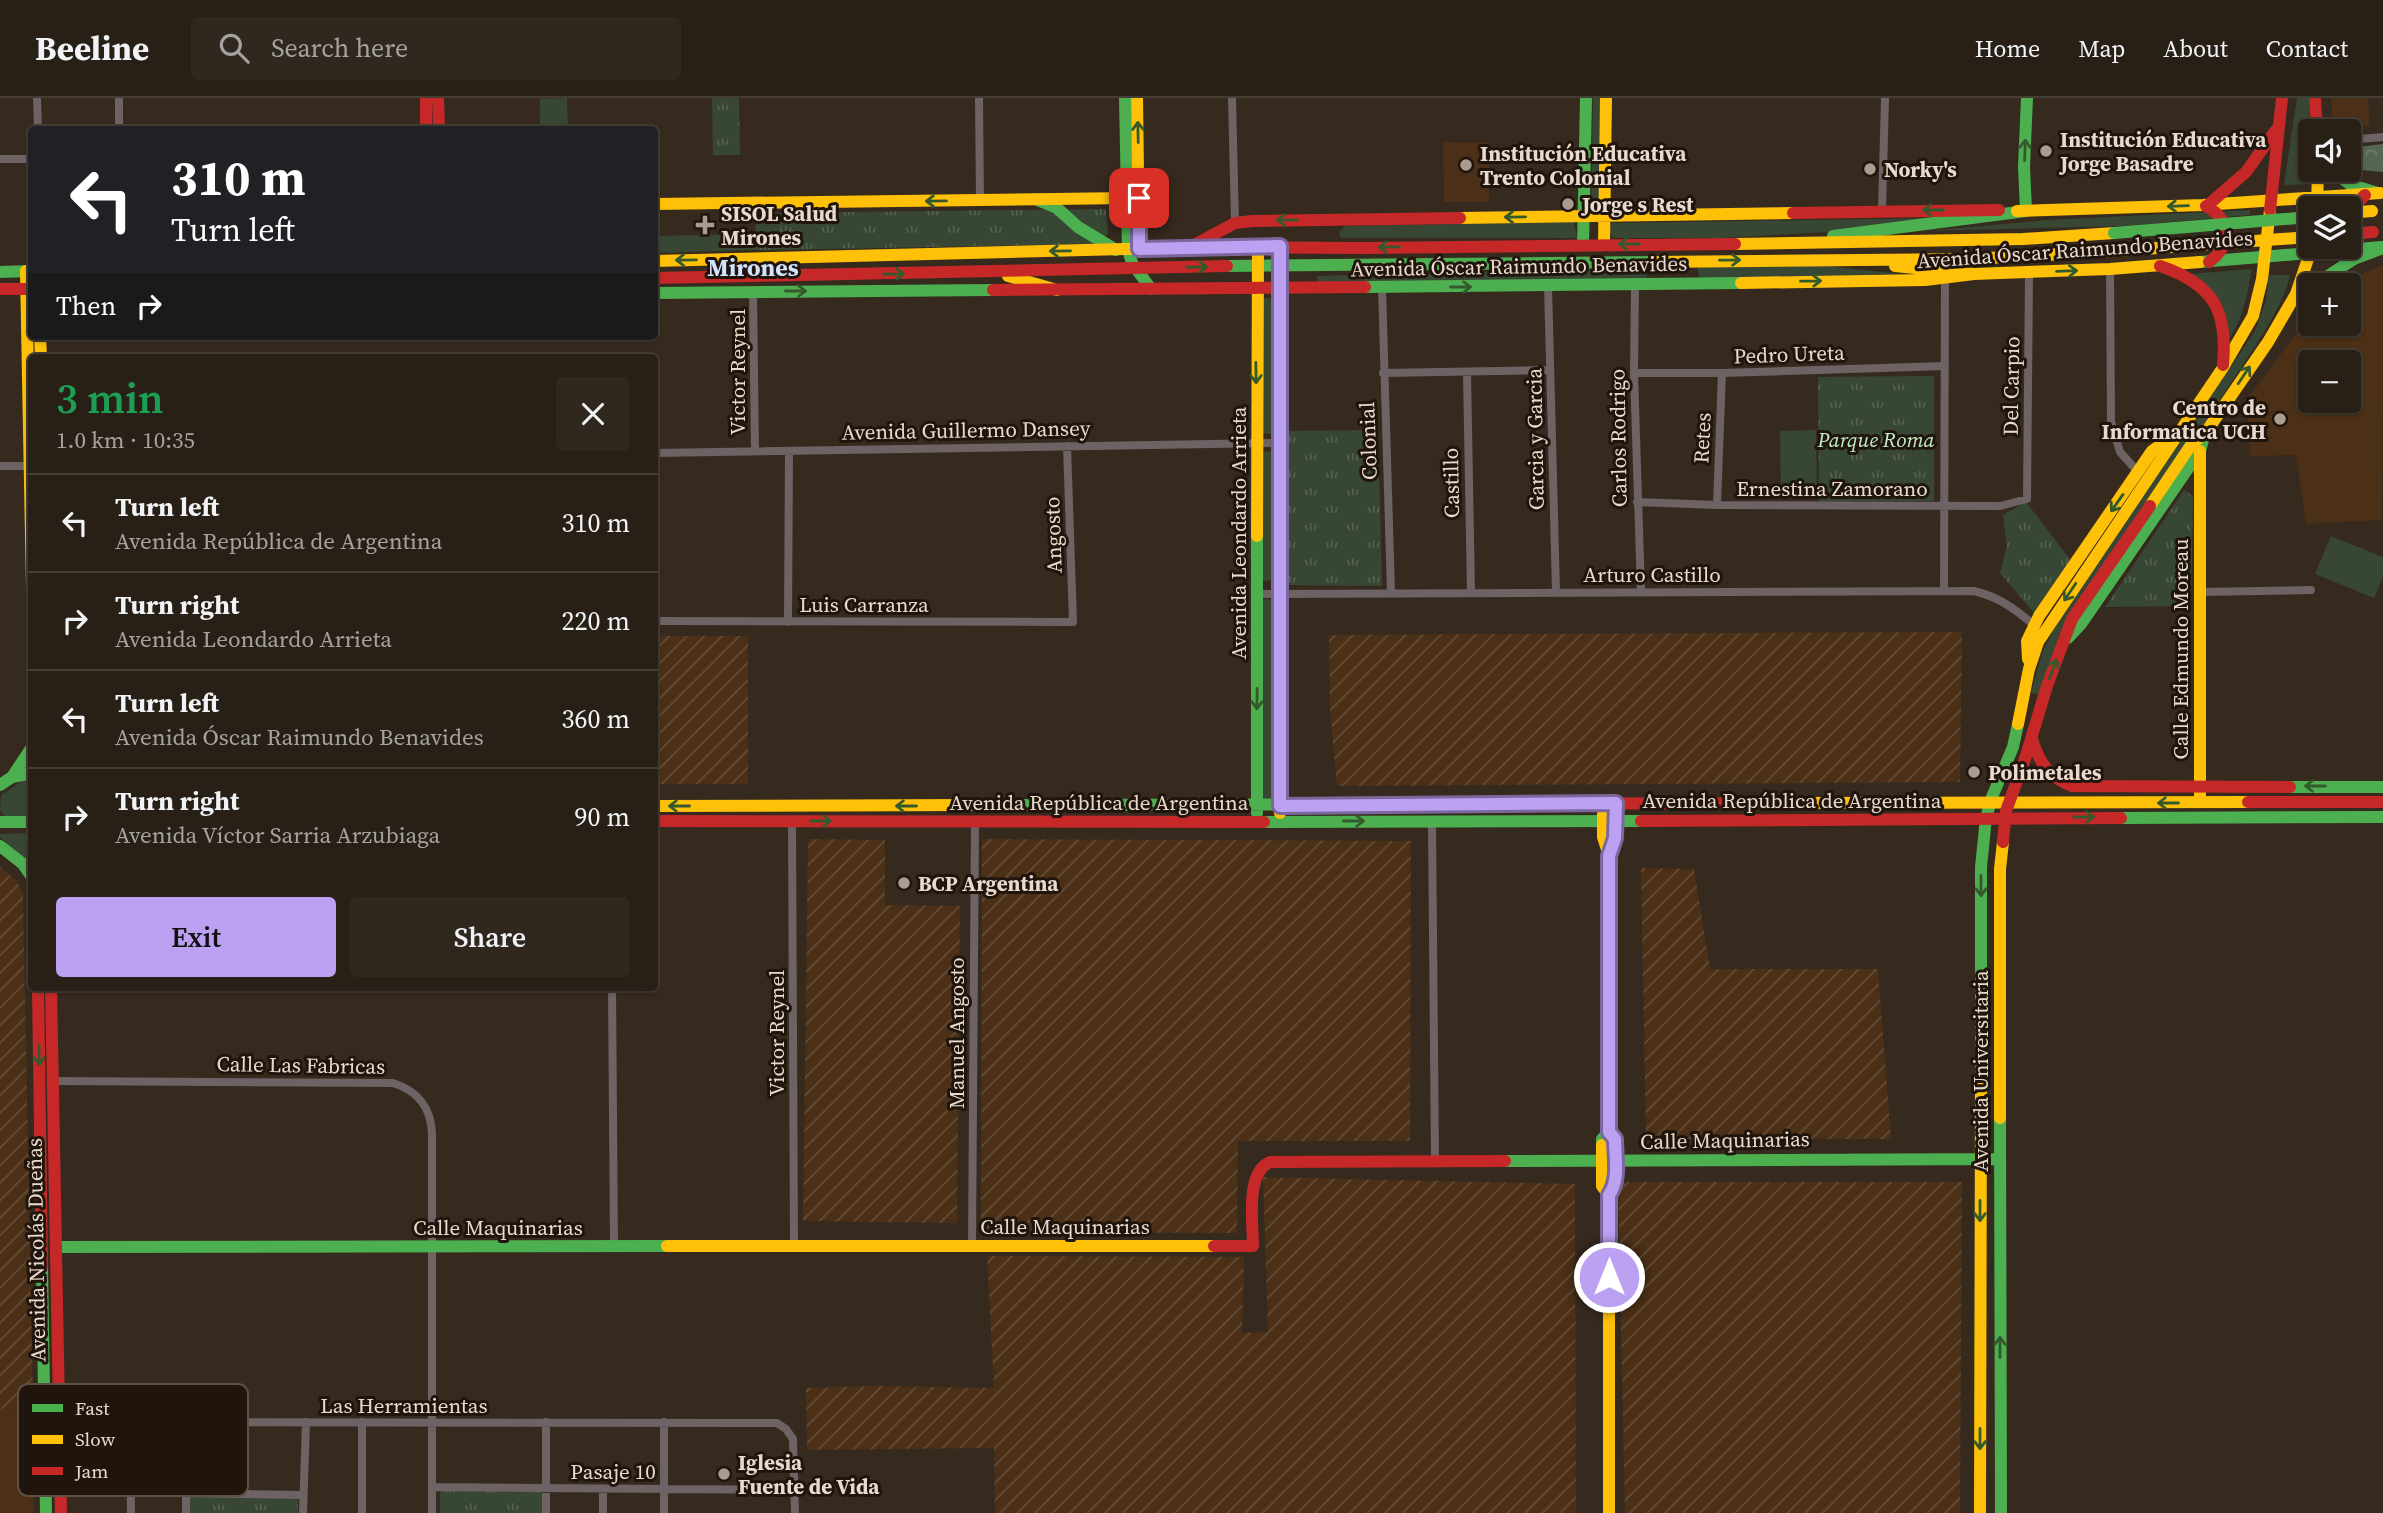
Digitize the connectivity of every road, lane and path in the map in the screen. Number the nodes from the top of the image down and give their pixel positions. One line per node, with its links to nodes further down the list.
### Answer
1 (37, 98): 16 (street)
2 (119, 98): 17 (street)
3 (426, 98): 18 (main road)
4 (438, 98): 19 (main road)
5 (979, 98): 28 (street)
6 (1125, 98): 27 (main road)
7 (1137, 98): 50 (main road, one-way to 7)
8 (1233, 98): 39 (street)
9 (1586, 98): 36 (main road)
10 (1606, 98): 37 (main road)
11 (1885, 98): 34 (street)
12 (2027, 98): 35 (main road, one-way to 12)
13 (2282, 98): 20 (main road, Avenida Universitaria)
14 (2315, 98): 15 (main road)
15 (2316, 119)
16 (38, 126)
17 (119, 126)
18 (426, 126)
19 (439, 126)
20 (2278, 127): 30 (main road, Avenida Universitaria); 33 (main road)
21 (2383, 137): 22 (street)
22 (2361, 139)
23 (0, 159): 24 (street)
24 (28, 159)
25 (2347, 182): 26 (main road)
26 (2375, 194): 49 (main road)
27 (1127, 198): 29 (main road); 50 (main road)
28 (980, 200): 29 (main road); 32 (main road, one-way to 32)
29 (1035, 200): 50 (main road)
30 (2270, 201): 31 (main road, Avenida Óscar Raimundo Benavides); 33 (main road, Avenida Óscar Raimundo Benavides); 52 (main road, Avenida Universitaria)
31 (2298, 202)
32 (658, 204)
33 (2205, 205): 35 (main road, Avenida Óscar Raimundo Benavides, one-way to 35); 56 (main road)
34 (1882, 211): 35 (main road, Avenida Óscar Raimundo Benavides, one-way to 34); 37 (main road, Avenida Óscar Raimundo Benavides)
35 (2026, 211): 41 (main road)
36 (1583, 215): 37 (main road, Avenida Óscar Raimundo Benavides); 39 (main road, Avenida Óscar Raimundo Benavides, one-way to 39); 42 (main road)
37 (1605, 215): 43 (main road)
38 (2298, 217): 41 (main road, Avenida Óscar Raimundo Benavides, bridge)
39 (1235, 223): 46 (main road, Avenida Óscar Raimundo Benavides)
40 (2298, 238): 53 (main road, Avenida Óscar Raimundo Benavides, bridge)
41 (1795, 243): 43 (main road, Avenida Óscar Raimundo Benavides, one-way to 43)
42 (1583, 244): 43 (main road, Avenida Óscar Raimundo Benavides); 45 (main road, Avenida Óscar Raimundo Benavides, one-way to 45)
43 (1604, 244)
44 (1258, 246): 45 (main road, Avenida Óscar Raimundo Benavides); 46 (main road, Avenida Óscar Raimundo Benavides); 58 (main road, Avenida Leondardo Arrieta)
45 (1280, 246): 57 (main road, Avenida Leondardo Arrieta)
46 (1190, 247): 50 (main road, Avenida Óscar Raimundo Benavides)
47 (2383, 247): 49 (main road, Avenida Óscar Raimundo Benavides); 66 (main road)
48 (2361, 248): 49 (main road, Avenida Óscar Raimundo Benavides)
49 (2366, 248)
50 (1128, 250): 55 (main road, Avenida Óscar Raimundo Benavides, one-way to 55); 60 (main road)
51 (2298, 252): 52 (main road, Avenida Óscar Raimundo Benavides)
52 (2264, 257): 56 (main road, Avenida Óscar Raimundo Benavides); 84 (main road, Avenida Universitaria)
53 (1818, 259): 57 (main road, Avenida Óscar Raimundo Benavides, one-way to 53); 67 (main road)
54 (2310, 259): 82 (main road, Avenida Universitaria)
55 (658, 261)
56 (2209, 262): 59 (main road, Avenida Óscar Raimundo Benavides)
57 (1280, 265): 58 (main road, Avenida Óscar Raimundo Benavides); 73 (main road, Avenida Leondardo Arrieta)
58 (1258, 266): 60 (main road, Avenida Óscar Raimundo Benavides, one-way to 58); 72 (main road, Avenida Leondardo Arrieta)
59 (2160, 266): 61 (main road, Avenida Óscar Raimundo Benavides); 84 (main road)
60 (1136, 268): 64 (main road, Avenida Óscar Raimundo Benavides); 77 (main road)
61 (2110, 269): 65 (main road, Avenida Óscar Raimundo Benavides, one-way to 61); 101 (street)
62 (28, 271): 63 (main road)
63 (0, 272)
64 (994, 272): 68 (main road, Avenida Óscar Raimundo Benavides, one-way to 64); 78 (main road)
65 (2029, 273): 67 (main road, Avenida Óscar Raimundo Benavides); 104 (street, Del Carpio)
66 (2332, 273)
67 (1974, 274): 69 (main road, Avenida Óscar Raimundo Benavides)
68 (658, 278)
69 (1945, 278): 70 (main road, Avenida Óscar Raimundo Benavides, one-way to 69); 83 (street)
70 (1634, 284): 71 (main road, Avenida Óscar Raimundo Benavides); 88 (street, Carlos Rodrigo)
71 (1548, 286): 74 (main road, Avenida Óscar Raimundo Benavides, one-way to 71); 85 (street, Garcia y Garcia)
72 (1257, 288): 73 (main road, Avenida Óscar Raimundo Benavides); 77 (main road, Avenida Óscar Raimundo Benavides); 93 (main road, Avenida Leondardo Arrieta, one-way to 93)
73 (1279, 288): 74 (main road, Avenida Óscar Raimundo Benavides); 92 (main road, Avenida Leondardo Arrieta)
74 (1382, 288): 87 (street, Colonial)
75 (0, 289): 76 (main road)
76 (28, 289)
77 (1151, 289): 78 (main road, Avenida Óscar Raimundo Benavides)
78 (1057, 290): 79 (main road, Avenida Óscar Raimundo Benavides, one-way to 78)
79 (754, 292): 80 (main road, Avenida Óscar Raimundo Benavides); 95 (street, Victor Reynel)
80 (658, 293)
81 (2298, 300): 82 (main road)
82 (2287, 310): 90 (main road, Avenida Universitaria, one-way to 82)
83 (1945, 366): 89 (street, Pedro Ureta); 107 (street)
84 (2222, 369): 91 (main road, Avenida Universitaria)
85 (1550, 370): 86 (street); 109 (street, Garcia y Garcia)
86 (1467, 372): 87 (street); 114 (street, Castillo)
87 (1383, 373): 113 (street, Colonial)
88 (1634, 373): 89 (street, Pedro Ureta); 105 (street, Carlos Rodrigo)
89 (1722, 373): 106 (street, Retes)
90 (2206, 432): 97 (main road, Avenida Universitaria); 121 (main road, Avenida Universitaria)
91 (2177, 434): 101 (main road, Avenida Universitaria); 122 (main road, Avenida Universitaria, one-way to 122)
92 (1279, 443): 93 (street, Avenida Guillermo Dansey); 116 (main road, Avenida Leondardo Arrieta)
93 (1258, 444): 94 (street, Avenida Guillermo Dansey); 115 (main road, Avenida Leondardo Arrieta)
94 (1068, 446): 96 (street, Avenida Guillermo Dansey); 119 (street, Angosto)
95 (755, 451): 96 (street, Avenida Guillermo Dansey); 98 (street, Avenida Guillermo Dansey)
96 (789, 451): 118 (street)
97 (2200, 451): 102 (main road, Avenida Universitaria); 103 (main road, Calle Edmundo Moreau)
98 (658, 453)
99 (0, 466): 100 (street)
100 (28, 466)
101 (2138, 472): 120 (main road, Avenida Universitaria, one-way to 120)
102 (2175, 487): 103 (main road); 121 (main road, Avenida Universitaria)
103 (2200, 496): 112 (main road, Calle Edmundo Moreau)
104 (2027, 499): 107 (street, Ernestina Zamorano)
105 (1637, 502): 106 (street, Ernestina Zamorano); 111 (street, Carlos Rodrigo)
106 (1717, 505): 107 (street, Ernestina Zamorano)
107 (1945, 505): 110 (street)
108 (2311, 590): 112 (street)
109 (1556, 591): 111 (street, Arturo Castillo); 114 (street, Arturo Castillo)
110 (1944, 591): 111 (street, Arturo Castillo); 120 (street, Arturo Castillo)
111 (1641, 592)
112 (2199, 592): 130 (main road, Calle Edmundo Moreau)
113 (1391, 593): 114 (street, Arturo Castillo); 116 (street, Arturo Castillo)
114 (1471, 593)
115 (1259, 594): 116 (street, Arturo Castillo); 140 (main road, Avenida Leondardo Arrieta, one-way to 140)
116 (1282, 594): 141 (main road, Avenida Leondardo Arrieta)
117 (658, 621): 118 (street, Luis Carranza)
118 (788, 622): 119 (street, Luis Carranza)
119 (1073, 622)
120 (2034, 625): 122 (main road, Avenida Universitaria)
121 (2065, 640): 124 (main road, Avenida Universitaria, one-way to 121)
122 (2029, 669): 123 (main road, Avenida Universitaria)
123 (2023, 696): 124 (main road); 138 (main road, Avenida Universitaria)
124 (2042, 701): 125 (main road, Avenida Universitaria)
125 (2032, 737): 131 (main road); 135 (main road, Avenida Universitaria)
126 (28, 755): 128 (main road)
127 (28, 774): 128 (main road)
128 (12, 777): 129 (main road)
129 (0, 785)
130 (2199, 786): 131 (main road); 132 (main road, one-way to 130); 133 (main road, Calle Edmundo Moreau)
131 (2100, 787): 136 (main road)
132 (2383, 787)
133 (2200, 802): 134 (main road, Avenida República de Argentina); 136 (main road, Avenida República de Argentina, one-way to 136)
134 (2383, 802)
135 (2008, 803): 136 (main road, Avenida República de Argentina); 138 (main road, Avenida República de Argentina); 144 (main road, Avenida Universitaria)
136 (2100, 803)
137 (1609, 804): 138 (main road, Avenida República de Argentina); 141 (main road, Avenida República de Argentina); 150 (main road)
138 (1990, 804): 143 (main road, Avenida Universitaria)
139 (658, 806): 140 (main road, Avenida República de Argentina, one-way to 139)
140 (1257, 806): 141 (main road, Avenida República de Argentina); 148 (main road, Avenida Leondardo Arrieta)
141 (1280, 806): 149 (main road, Avenida Leondardo Arrieta)
142 (2383, 817): 144 (main road, Avenida República de Argentina, one-way to 142)
143 (1986, 818): 144 (main road, Avenida República de Argentina); 150 (main road, Avenida República de Argentina); 160 (main road, Avenida Universitaria, one-way to 160)
144 (2004, 818): 161 (main road, Avenida Universitaria)
145 (658, 821): 146 (main road, Avenida República de Argentina)
146 (792, 821): 147 (main road, Avenida República de Argentina, one-way to 147); 165 (street, Victor Reynel)
147 (975, 821): 148 (main road, Avenida República de Argentina); 166 (street, Manuel Angosto)
148 (1256, 821): 149 (main road, Avenida República de Argentina)
149 (1280, 821): 153 (main road, Avenida República de Argentina, one-way to 153)
150 (1609, 821): 153 (main road, Avenida República de Argentina); 163 (main road)
151 (0, 822): 152 (main road)
152 (28, 822)
153 (1432, 822): 162 (street)
154 (0, 846): 155 (main road)
155 (28, 871)
156 (38, 991): 171 (main road, Avenida Nicolás Dueñas, one-way to 171)
157 (51, 991): 159 (main road, Avenida Nicolás Dueñas)
158 (612, 991): 164 (street)
159 (53, 1081): 167 (street, Calle Las Fabricas); 168 (main road, Avenida Nicolás Dueñas)
160 (1979, 1159): 161 (main road, Calle Maquinarias); 163 (main road, Calle Maquinarias); 169 (main road, Avenida Universitaria, one-way to 169)
161 (2000, 1159): 170 (main road, Avenida Universitaria)
162 (1435, 1160): 163 (main road, Calle Maquinarias); 166 (main road, Calle Maquinarias)
163 (1609, 1160): 194 (main road)
164 (614, 1245): 165 (main road, Calle Maquinarias); 167 (main road, Calle Maquinarias)
165 (794, 1245): 166 (main road, Calle Maquinarias)
166 (972, 1245)
167 (432, 1246): 168 (main road, Calle Maquinarias); 177 (street, Calle Las Fabricas)
168 (56, 1247): 171 (main road, Avenida Nicolás Dueñas)
169 (1980, 1318): 170 (main road); 195 (main road, Avenida Universitaria, one-way to 195)
170 (2000, 1318): 196 (main road, Avenida Universitaria, one-way to 170)
171 (50, 1332): 172 (main road, Avenida Nicolás Dueñas); 173 (main road, Avenida Nicolás Dueñas)
172 (47, 1384)
173 (55, 1384)
174 (248, 1422): 175 (street, Las Herramientas)
175 (306, 1422): 176 (street, Las Herramientas); 186 (street)
176 (362, 1422): 177 (street, Las Herramientas); 188 (street)
177 (432, 1422): 178 (street, Las Herramientas); 180 (street, Calle Las Fabricas)
178 (546, 1422): 179 (street, Las Herramientas); 181 (street)
179 (664, 1423): 183 (street); 184 (street, Las Herramientas)
180 (432, 1487): 181 (street, Pasaje 10); 189 (street, Calle Las Fabricas)
181 (546, 1488): 182 (street, Pasaje 10); 190 (street)
182 (603, 1489): 183 (street, Pasaje 10); 191 (street)
183 (664, 1489): 184 (street, Pasaje 10); 192 (street)
184 (795, 1490): 193 (street)
185 (248, 1494): 186 (street)
186 (303, 1494): 187 (street)
187 (303, 1513)
188 (362, 1513)
189 (432, 1513)
190 (546, 1513)
191 (603, 1513)
192 (664, 1513)
193 (795, 1513)
194 (1609, 1513)
195 (1980, 1513)
196 (2001, 1513)

